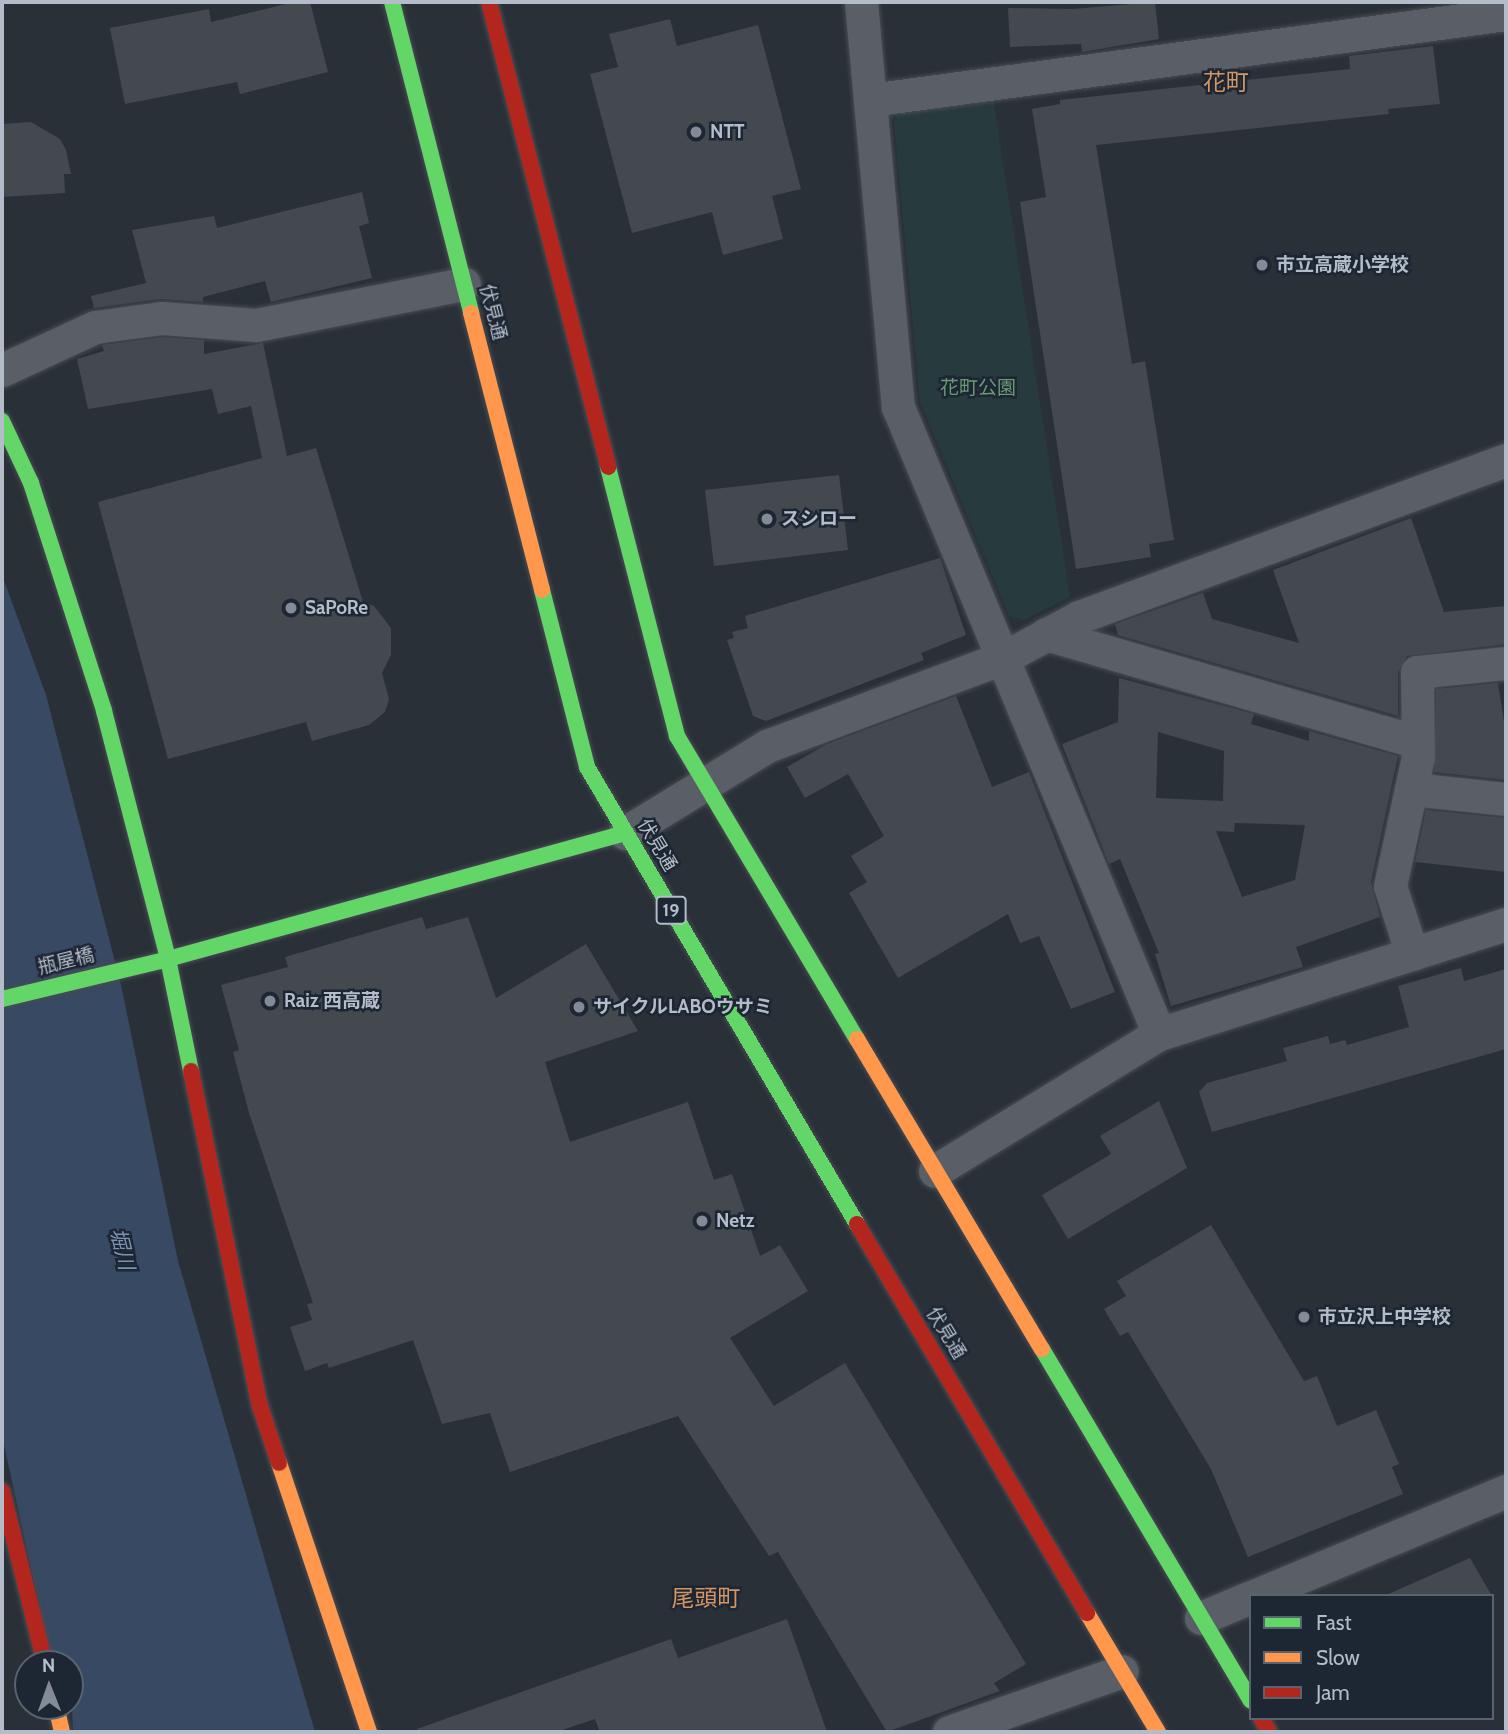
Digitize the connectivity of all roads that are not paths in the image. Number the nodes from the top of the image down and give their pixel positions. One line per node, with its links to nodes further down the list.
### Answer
1 (392, 2): 7 (main road, 伏見通 / 19)
2 (489, 2): 15 (main road)
3 (861, 2): 6 (street)
4 (1506, 14): 5 (street)
5 (1399, 15): 6 (street)
6 (870, 100): 12 (street)
7 (464, 284): 8 (street); 18 (main road, 伏見通 / 19)
8 (2, 370)
9 (2, 421): 21 (main road)
10 (1506, 460): 11 (street)
11 (1046, 634): 12 (street); 14 (street)
12 (1004, 657): 15 (street); 23 (street)
13 (1506, 663): 14 (street)
14 (1418, 742): 16 (street)
15 (705, 785): 18 (street); 24 (main road)
16 (1411, 789): 17 (street); 20 (street)
17 (1506, 799)
18 (625, 833): 21 (main road, 瓶屋橋); 31 (main road, 伏見通 / 19)
19 (1506, 924): 20 (street)
20 (1412, 954): 23 (street)
21 (168, 958): 22 (main road, 瓶屋橋); 33 (main road)
22 (2, 999)
23 (1158, 1034): 24 (street)
24 (935, 1171): 29 (main road)
25 (2, 1490): 30 (main road)
26 (1506, 1491): 27 (street)
27 (1257, 1594)
28 (1249, 1597): 29 (street)
29 (1201, 1618): 32 (main road)
30 (42, 1650)
31 (1122, 1671): 34 (street); 35 (main road, 伏見通 / 19)
32 (1249, 1698)
33 (369, 1732)
34 (949, 1732)
35 (1158, 1732)

